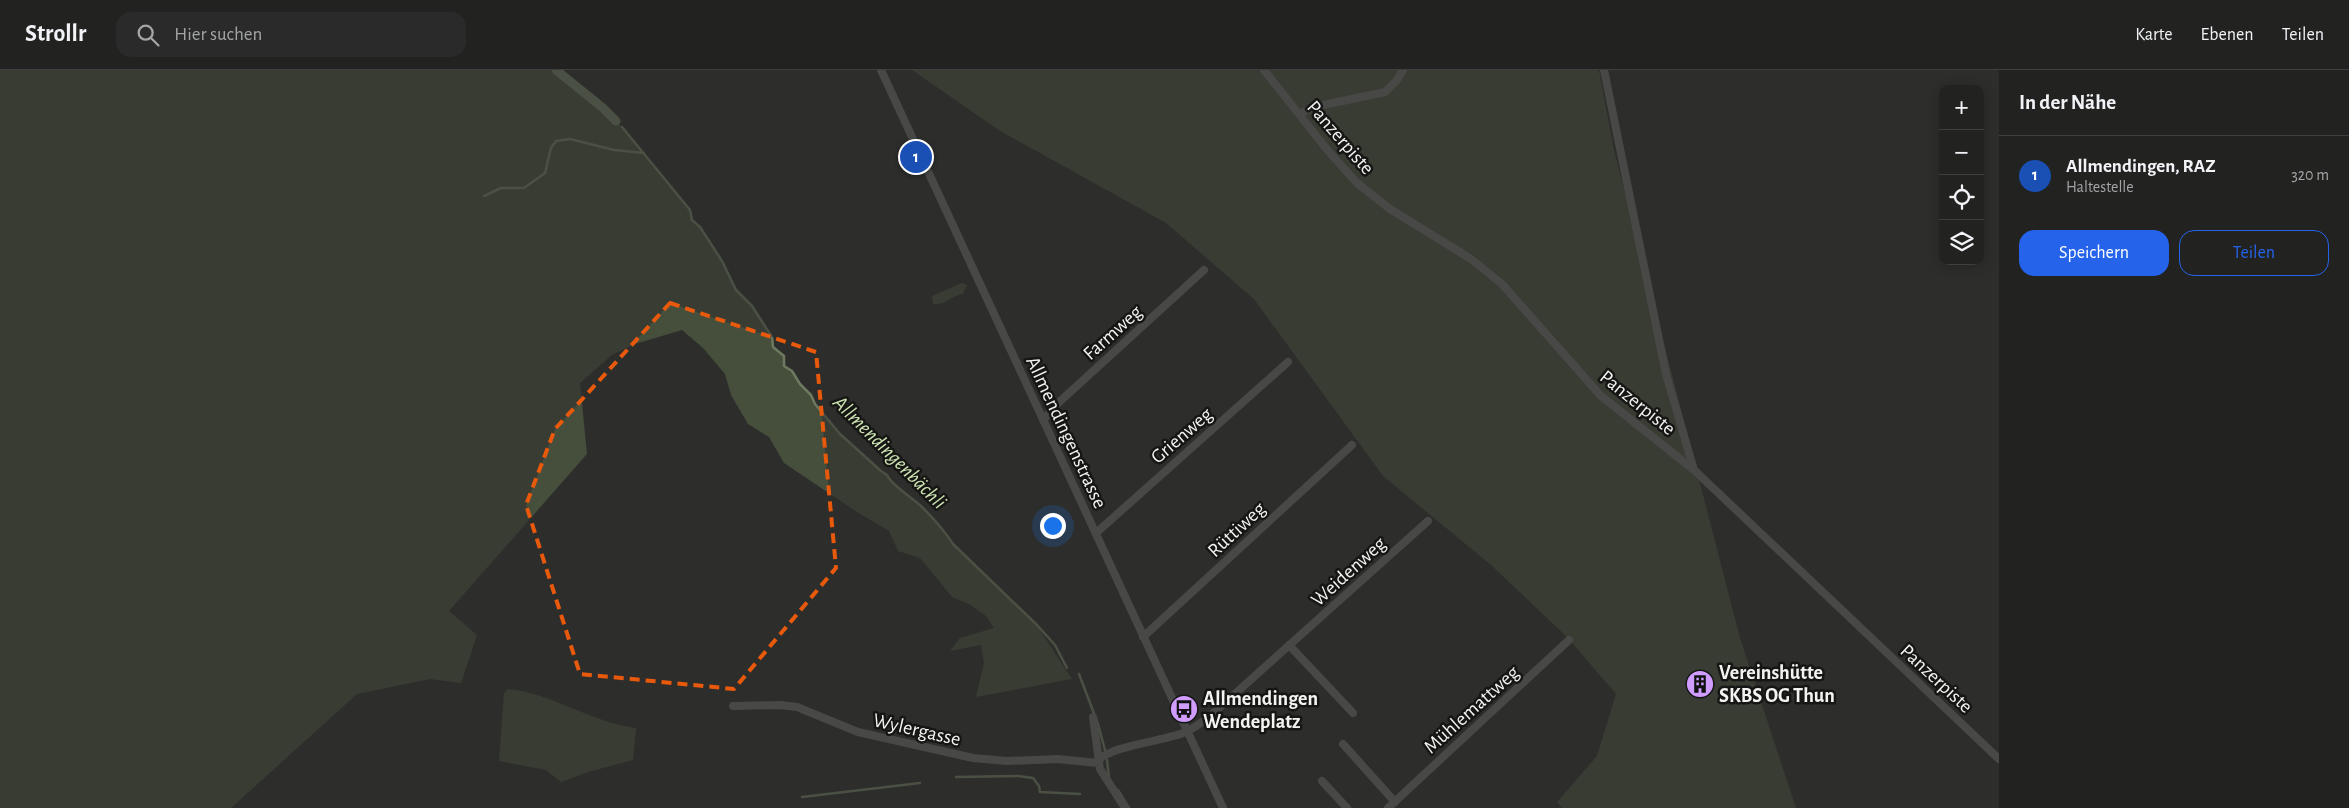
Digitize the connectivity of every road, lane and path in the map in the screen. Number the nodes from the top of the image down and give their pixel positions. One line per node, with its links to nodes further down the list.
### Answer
1 (881, 70): 8 (street, Allmendingenstrasse)
2 (1264, 70): 5 (street, Panzerpiste)
3 (1403, 70): 5 (street)
4 (1604, 70): 10 (street)
5 (1299, 114): 10 (street, Panzerpiste)
6 (1204, 270): 8 (street, Farmweg)
7 (1288, 362): 12 (street, Grienweg)
8 (1042, 420): 12 (street, Allmendingenstrasse)
9 (1352, 445): 13 (street, Rüttiweg)
10 (1694, 470): 21 (street, Panzerpiste)
11 (1428, 521): 15 (street, Weidenweg)
12 (1096, 533): 13 (street, Allmendingenstrasse)
13 (1143, 637): 19 (street, Allmendingenstrasse)
14 (1569, 640): 24 (street, Mühlemattweg)
15 (1289, 645): 17 (street); 19 (street, Weidenweg)
16 (733, 706): 22 (street, Wylergasse)
17 (1353, 713)
18 (1093, 717): 22 (street)
19 (1188, 731): 22 (street, Wylergasse); 26 (street, Allmendingenstrasse)
20 (1343, 744): 24 (street, Mühlemattweg)
21 (1999, 759)
22 (1098, 762): 25 (street)
23 (1322, 781): 27 (street)
24 (1392, 806)
25 (1125, 808)
26 (1223, 808)
27 (1347, 808)

